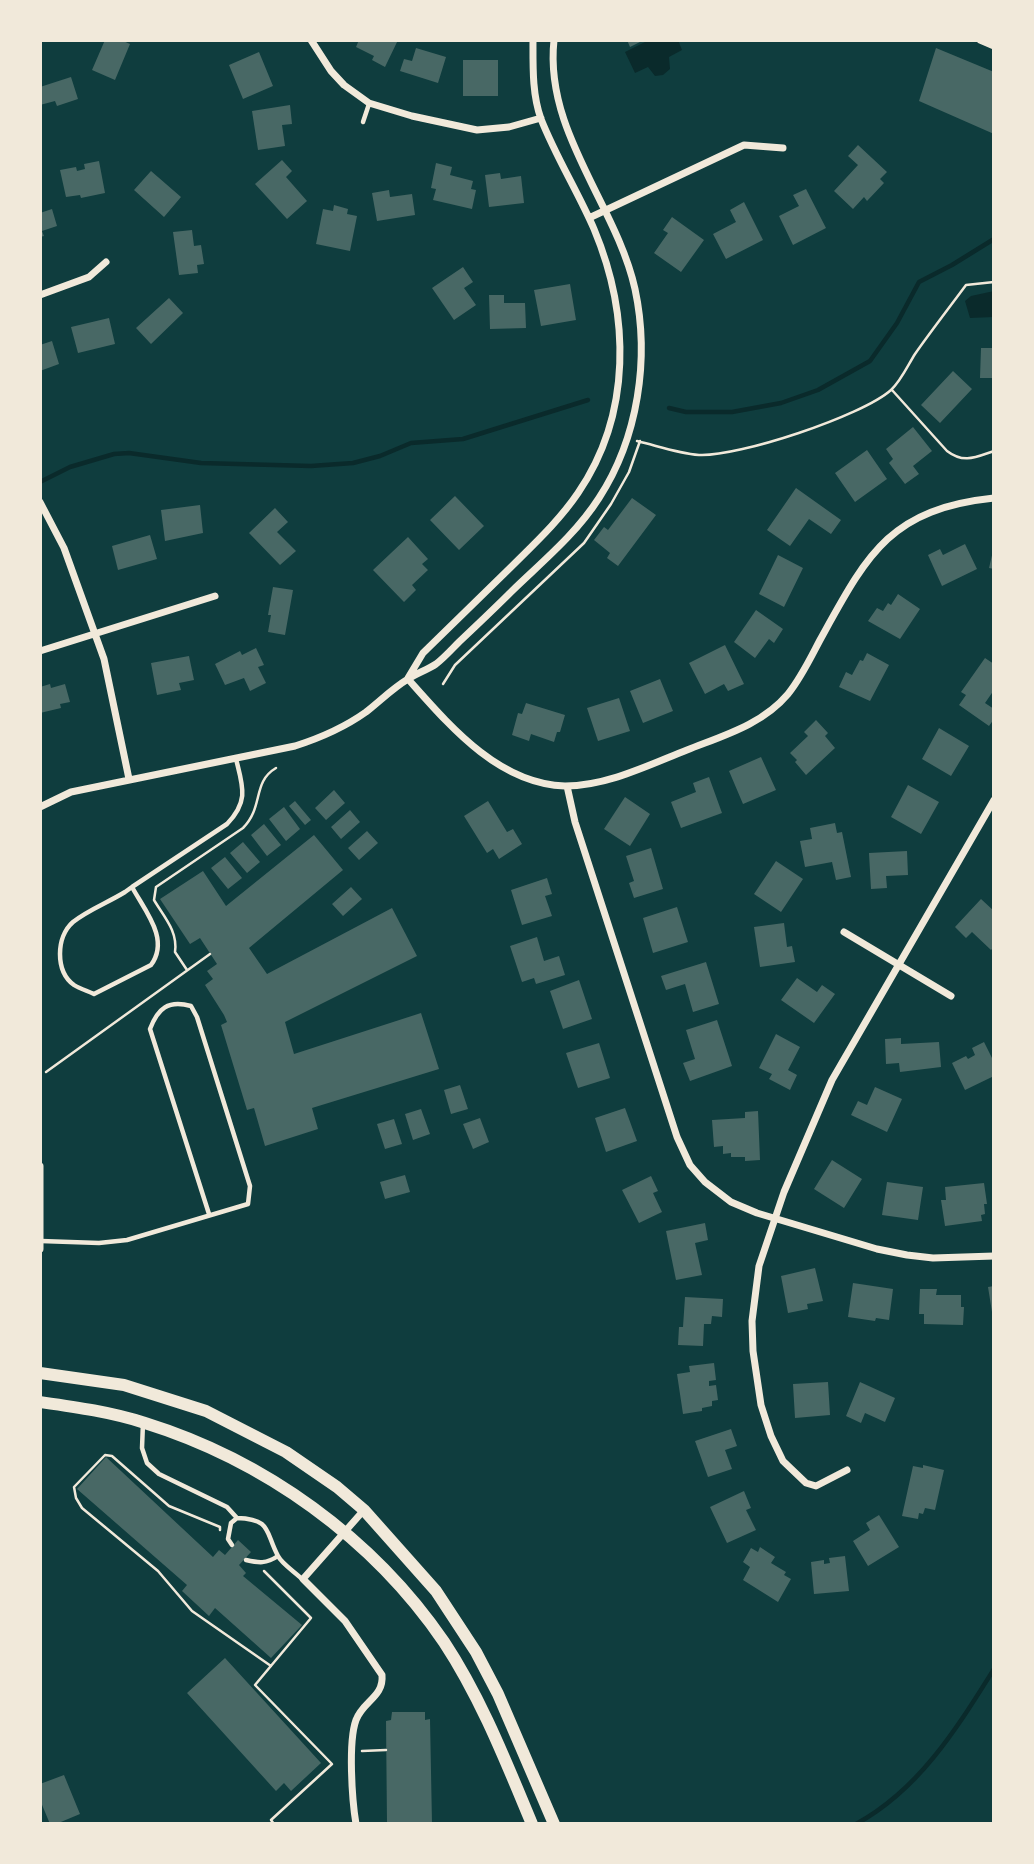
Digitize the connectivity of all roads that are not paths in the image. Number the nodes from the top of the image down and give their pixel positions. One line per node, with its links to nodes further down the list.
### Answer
1 (311, 40): 6 (street)
2 (533, 40): 7 (street)
3 (554, 40): 10 (street)
4 (980, 40): 5 (street)
5 (994, 46)
6 (369, 103): 7 (street); 8 (lane)
7 (541, 118): 11 (street)
8 (363, 121)
9 (783, 148): 10 (street)
10 (605, 210): 11 (street); 19 (street)
11 (589, 218): 19 (street)
12 (106, 262): 13 (street)
13 (40, 295)
14 (994, 498): 22 (street)
15 (40, 502): 17 (street)
16 (215, 596): 17 (street)
17 (95, 635): 18 (street); 21 (street)
18 (40, 651)
19 (408, 679): 20 (street); 22 (street)
20 (236, 758): 21 (street); 25 (lane)
21 (128, 779): 24 (street)
22 (567, 786): 31 (street)
23 (994, 800): 27 (street)
24 (40, 807)
25 (132, 887): 25 (lane)
26 (844, 932): 27 (street)
27 (898, 964): 28 (street); 31 (street)
28 (951, 996)
29 (40, 1166): 32 (street)
30 (209, 1214): 30 (lane); 32 (lane)
31 (775, 1219): 34 (street); 38 (street)
32 (41, 1241): 33 (street)
33 (40, 1250)
34 (994, 1256)
35 (40, 1373): 39 (main road)
36 (40, 1402): 37 (main road)
37 (143, 1422): 40 (lane); 41 (main road)
38 (847, 1470)
39 (363, 1510): 41 (street); 48 (main road)
40 (237, 1518): 42 (lane); 43 (lane)
41 (344, 1532): 45 (street); 46 (main road)
42 (232, 1545)
43 (278, 1556): 44 (lane); 45 (lane)
44 (246, 1560)
45 (303, 1579): 47 (street)
46 (528, 1822)
47 (356, 1824)
48 (554, 1824)

